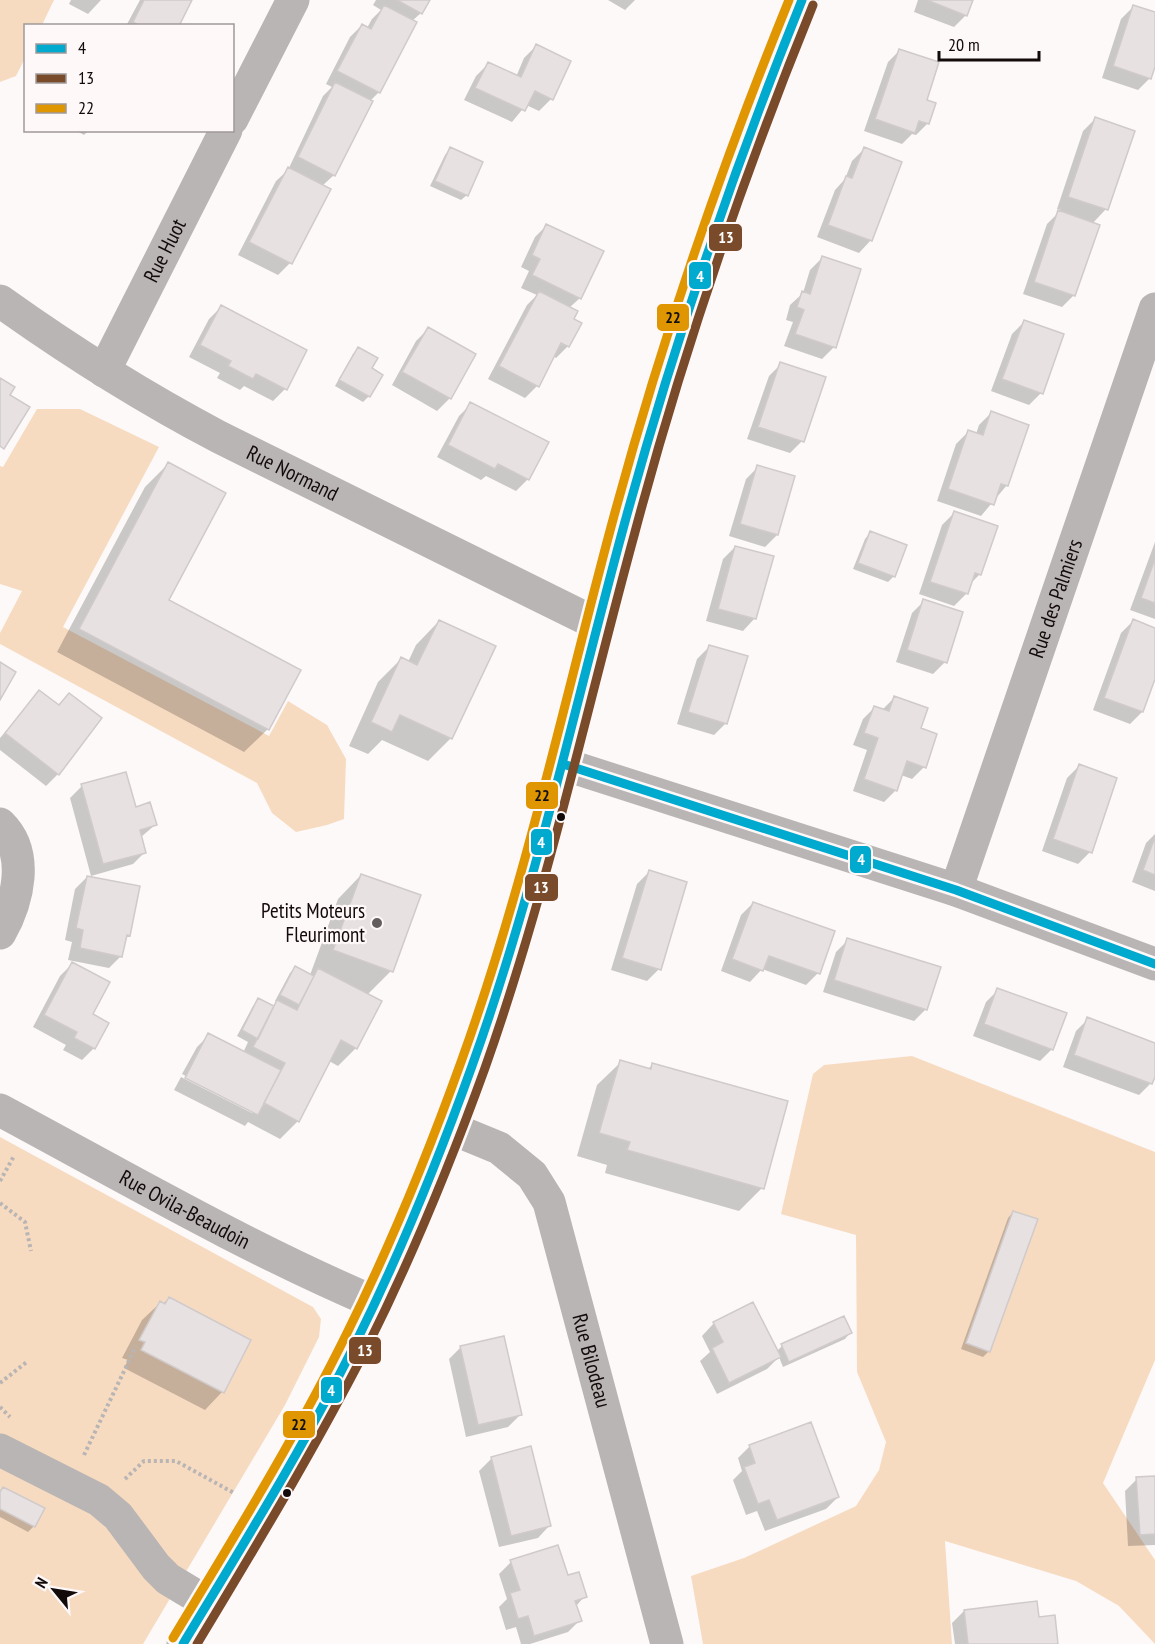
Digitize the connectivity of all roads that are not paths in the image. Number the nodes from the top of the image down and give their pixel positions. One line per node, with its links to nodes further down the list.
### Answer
1 (293, 0): 3 (street)
2 (802, 0): 8 (street)
3 (234, 115)
4 (225, 132): 7 (street, Rue Huot)
5 (0, 301): 7 (street, Rue Normand)
6 (1155, 309): 11 (street, Rue des Palmiers)
7 (104, 371): 8 (street, Rue Normand)
8 (599, 625): 9 (street)
9 (563, 764): 11 (street); 15 (street)
10 (0, 824): 12 (street)
11 (956, 890): 13 (street)
12 (0, 933)
13 (1155, 964)
14 (0, 1110): 16 (street, Rue Ovila-Beaudoin)
15 (448, 1127): 16 (street); 20 (street, Rue Bilodeau)
16 (374, 1302): 18 (street)
17 (0, 1450): 18 (street)
18 (208, 1603): 19 (street)
19 (183, 1644)
20 (667, 1644)

